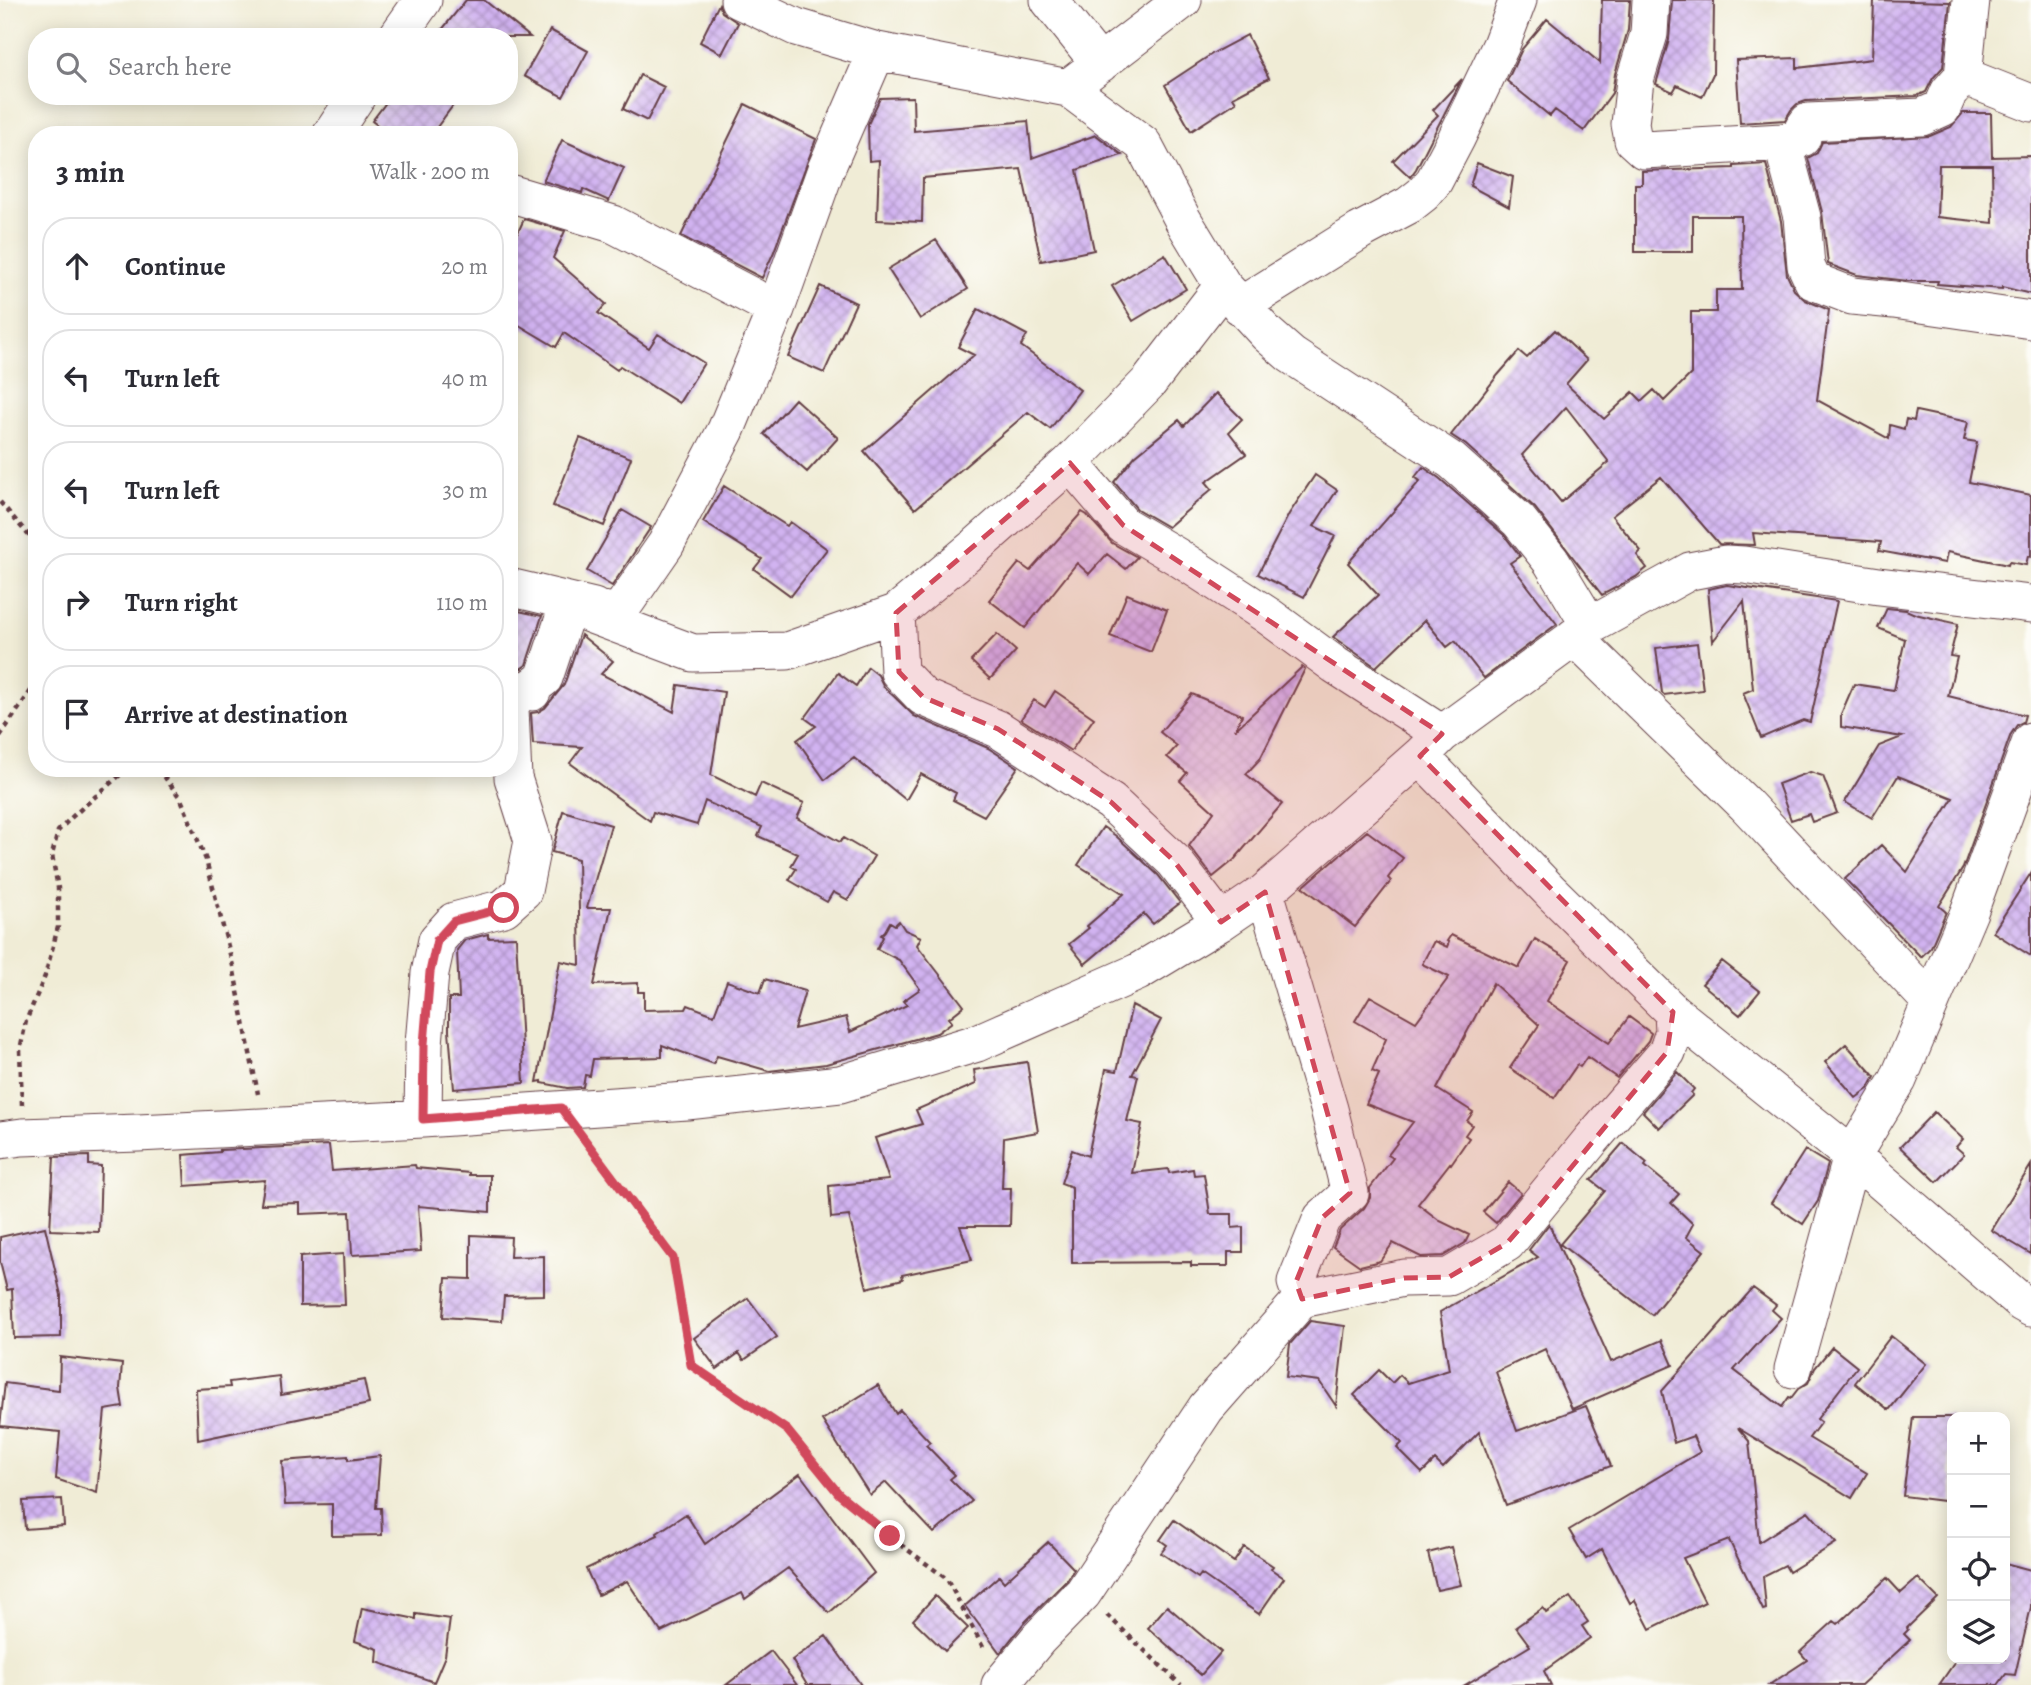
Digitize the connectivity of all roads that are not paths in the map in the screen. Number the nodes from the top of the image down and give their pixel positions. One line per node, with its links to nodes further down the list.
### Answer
1 (423, 0): 8 (street)
2 (739, 0): 9 (street)
3 (1049, 0): 10 (street)
4 (1183, 0): 10 (street)
5 (1518, 0): 18 (street)
6 (1651, 0): 16 (street)
7 (1971, 0): 11 (street)
8 (403, 28)
9 (877, 51): 12 (street); 19 (street)
10 (1100, 64): 12 (street)
11 (1963, 76): 13 (street); 16 (street)
12 (1068, 88): 18 (street)
13 (2031, 103)
14 (351, 105): 15 (street)
15 (337, 126)
16 (1782, 142): 20 (street)
17 (518, 196): 19 (street)
18 (1232, 296): 21 (street); 27 (street)
19 (776, 309): 25 (street)
20 (2031, 320)
21 (1070, 463): 26 (street); 30 (street)
22 (518, 589): 25 (street)
23 (2031, 604): 27 (street)
24 (568, 607): 25 (street); 26 (street); 28 (street)
25 (619, 612)
26 (896, 614): 33 (street)
27 (1582, 631): 30 (street); 34 (street)
28 (518, 689)
29 (2031, 741): 34 (street)
30 (1431, 745): 32 (street); 35 (street)
31 (513, 777): 36 (street)
32 (1265, 892): 33 (street); 39 (street)
33 (1221, 922): 36 (street)
34 (1931, 1002): 38 (street)
35 (1673, 1012): 38 (street); 39 (street)
36 (423, 1119): 37 (street)
37 (11, 1139)
38 (1852, 1156): 40 (street); 41 (street)
39 (1302, 1299): 42 (street)
40 (2031, 1308)
41 (1793, 1369)
42 (1001, 1684)

